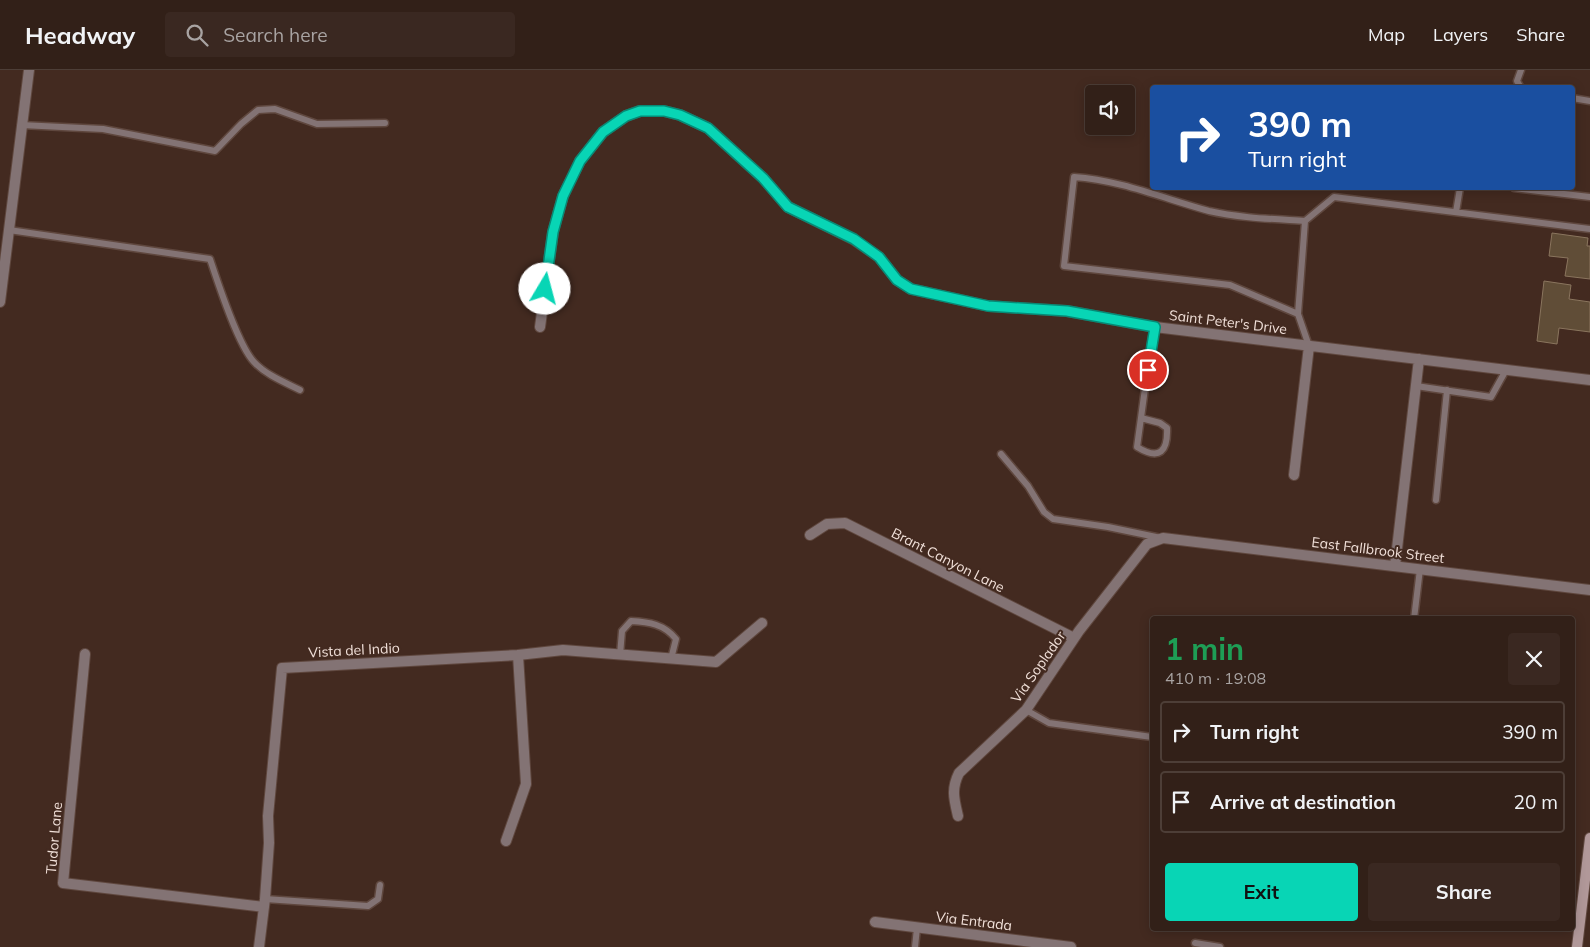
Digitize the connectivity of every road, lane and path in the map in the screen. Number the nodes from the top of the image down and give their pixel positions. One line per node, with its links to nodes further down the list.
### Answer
1 (29, 70): 7 (street)
2 (1521, 70): 3 (lane)
3 (1519, 85)
4 (1575, 98): 5 (lane)
5 (1590, 101)
6 (385, 123): 7 (lane)
7 (21, 125): 14 (street)
8 (1460, 190): 11 (lane)
9 (1531, 190): 10 (lane)
10 (1590, 197)
11 (1456, 212): 12 (lane); 13 (lane)
12 (1305, 221): 16 (lane); 16 (lane)
13 (1590, 229)
14 (9, 230): 15 (street); 24 (lane)
15 (0, 302)
16 (1298, 314): 19 (lane)
17 (540, 327): 18 (street, Saint Peter's Drive)
18 (1155, 327): 19 (street, Saint Peter's Drive); 26 (lane)
19 (1309, 346): 20 (street, Saint Peter's Drive); 28 (street)
20 (1419, 359): 21 (street, Saint Peter's Drive); 23 (street)
21 (1506, 370): 22 (street, Saint Peter's Drive); 25 (lane)
22 (1590, 380)
23 (1416, 386): 25 (lane); 32 (street)
24 (300, 390)
25 (1448, 390): 29 (lane)
26 (1141, 418): 26 (lane)
27 (1001, 454): 31 (lane)
28 (1294, 475)
29 (1436, 500)
30 (810, 535): 37 (street, Brant Canyon Lane)
31 (1163, 538): 32 (street, East Fallbrook Street); 37 (street, Via Soplador)
32 (1395, 566): 33 (street, East Fallbrook Street)
33 (1420, 569): 34 (street, East Fallbrook Street); 35 (lane)
34 (1590, 590)
35 (1414, 616)
36 (762, 623): 41 (street)
37 (1074, 638): 42 (street, Via Soplador)
38 (85, 654): 48 (street, Tudor Lane)
39 (518, 655): 40 (street); 46 (street); 48 (street, Vista del Indio)
40 (620, 655): 41 (street); 41 (lane)
41 (670, 659)
42 (1026, 710): 43 (lane); 44 (street, Via Soplador)
43 (1150, 737)
44 (958, 816)
45 (1590, 838): 56 (main road)
46 (506, 840)
47 (380, 885): 48 (lane)
48 (264, 903): 52 (street, Vista del Indio)
49 (875, 922): 50 (street, Via Entrada)
50 (917, 928): 53 (lane); 54 (street, Via Entrada)
51 (1196, 944): 55 (lane)
52 (259, 947)
53 (915, 947)
54 (1071, 947)
55 (1220, 947)
56 (1577, 947)

